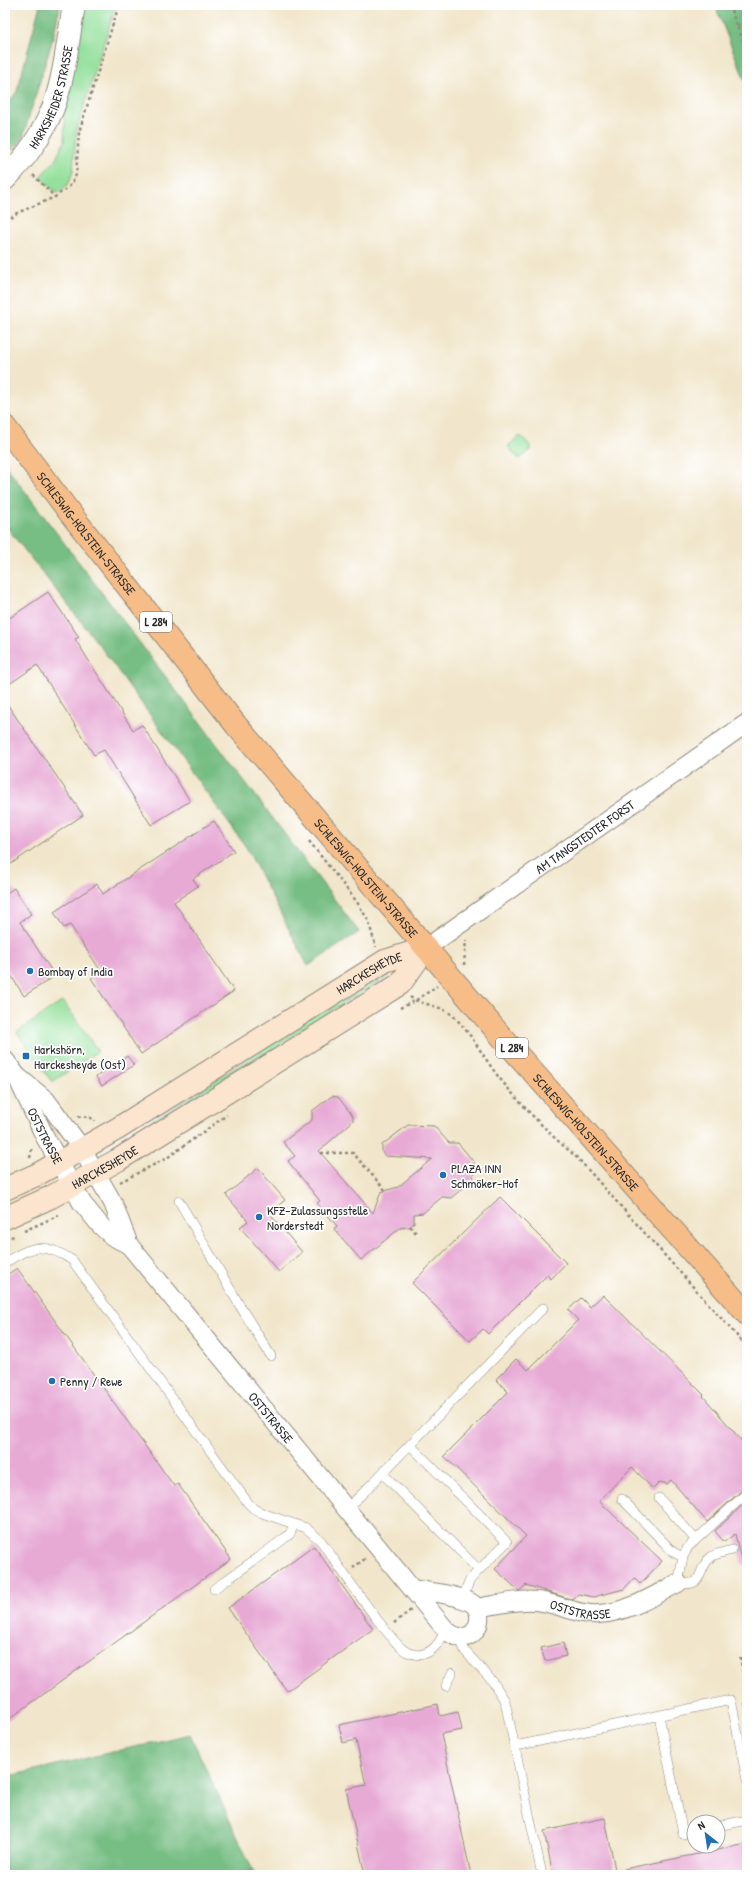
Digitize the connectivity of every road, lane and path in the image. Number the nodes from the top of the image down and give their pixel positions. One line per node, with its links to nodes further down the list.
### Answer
1 (74, 5): 7 (street, HARKSHEIDER STRASSE)
2 (119, 5): 9 (path)
3 (729, 5): 5 (path)
4 (747, 19): 5 (path)
5 (737, 26): 6 (path)
6 (747, 52)
7 (23, 160): 8 (street, HARKSHEIDER STRASSE); 9 (path)
8 (5, 179)
9 (55, 197): 10 (path)
10 (5, 220)
11 (5, 426): 14 (main road, SCHLESWIG-HOLSTEIN-STRASSE / L 284)
12 (746, 724): 13 (street, AM TANGSTEDTER FORST)
13 (475, 913): 14 (street, AM TANGSTEDTER FORST); 15 (path)
14 (426, 948): 21 (main road, HARCKESHEYDE); 24 (main road, HARCKESHEYDE); 37 (main road, SCHLESWIG-HOLSTEIN-STRASSE / L 284)
15 (460, 969)
16 (432, 990): 38 (path)
17 (5, 1060): 18 (street, OSTSTRASSE)
18 (16, 1074): 21 (street, OSTSTRASSE); 23 (street, OSTSTRASSE)
19 (75, 1118): 20 (path)
20 (97, 1123)
21 (82, 1149): 23 (main road, HARCKESHEYDE); 24 (street, OSTSTRASSE)
22 (321, 1153): 27 (path)
23 (59, 1162): 25 (street, OSTSTRASSE); 26 (main road, HARCKESHEYDE)
24 (96, 1172): 25 (main road, HARCKESHEYDE); 34 (street, OSTSTRASSE)
25 (72, 1185): 30 (main road, HARCKESHEYDE); 34 (street, OSTSTRASSE)
26 (5, 1189)
27 (386, 1191)
28 (179, 1201): 39 (lane)
29 (61, 1214): 33 (path)
30 (5, 1218)
31 (410, 1226): 32 (path)
32 (416, 1233)
33 (5, 1240)
34 (129, 1246): 45 (street, OSTSTRASSE)
35 (5, 1263): 46 (lane)
36 (543, 1308): 40 (lane)
37 (747, 1314)
38 (747, 1347)
39 (272, 1356)
40 (410, 1445): 41 (lane); 51 (lane)
41 (382, 1473): 45 (lane); 51 (lane)
42 (747, 1493): 47 (lane)
43 (659, 1498): 47 (lane)
44 (622, 1499): 50 (lane)
45 (346, 1509): 48 (street, OSTSTRASSE)
46 (294, 1524): 52 (lane); 54 (lane)
47 (695, 1539): 50 (lane)
48 (378, 1549): 52 (path); 55 (street, OSTSTRASSE)
49 (732, 1550): 53 (lane)
50 (683, 1557): 53 (lane)
51 (479, 1570): 56 (lane)
52 (345, 1574): 57 (lane)
53 (678, 1582): 56 (street, OSTSTRASSE)
54 (214, 1589)
55 (417, 1596): 56 (street, OSTSTRASSE); 57 (path); 58 (street, OSTSTRASSE)
56 (470, 1603): 58 (street)
57 (385, 1629): 58 (lane)
58 (453, 1634): 64 (lane)
59 (740, 1657): 62 (path)
60 (452, 1673): 61 (lane)
61 (446, 1686)
62 (747, 1691)
63 (659, 1716): 64 (lane); 65 (lane); 68 (lane)
64 (516, 1746): 69 (lane)
65 (747, 1780)
66 (747, 1820): 67 (lane)
67 (726, 1824)
68 (686, 1833)
69 (542, 1875)

